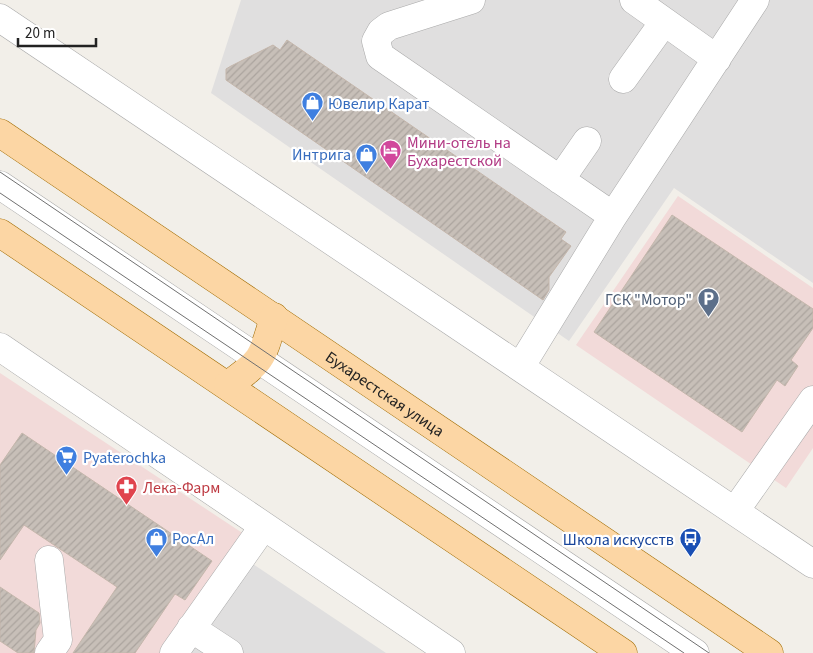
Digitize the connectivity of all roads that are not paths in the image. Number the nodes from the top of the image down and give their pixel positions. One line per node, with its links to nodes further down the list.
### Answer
1 (471, 0): 10 (street)
2 (634, 0): 5 (street)
3 (755, 0): 6 (street)
4 (0, 18): 17 (street)
5 (664, 22): 6 (street); 7 (street)
6 (716, 59): 12 (street)
7 (623, 79)
8 (0, 133): 14 (main road, Бухарестская улица)
9 (587, 141): 10 (street)
10 (560, 180): 12 (street)
11 (0, 185): 16 (street)
12 (613, 216): 17 (street)
13 (0, 232): 18 (main road)
14 (274, 317): 16 (main road); 31 (main road, Бухарестская улица)
15 (0, 347): 21 (street)
16 (259, 360): 18 (main road); 30 (street)
17 (521, 366): 20 (street)
18 (228, 385): 29 (main road)
19 (813, 400): 20 (street)
20 (735, 511): 23 (street)
21 (263, 527): 24 (street); 28 (street)
22 (49, 560): 25 (street)
23 (813, 564)
24 (192, 628): 26 (street); 27 (street)
25 (49, 653)
26 (174, 653)
27 (229, 653)
28 (451, 653)
29 (623, 653)
30 (695, 653)
31 (770, 653)

